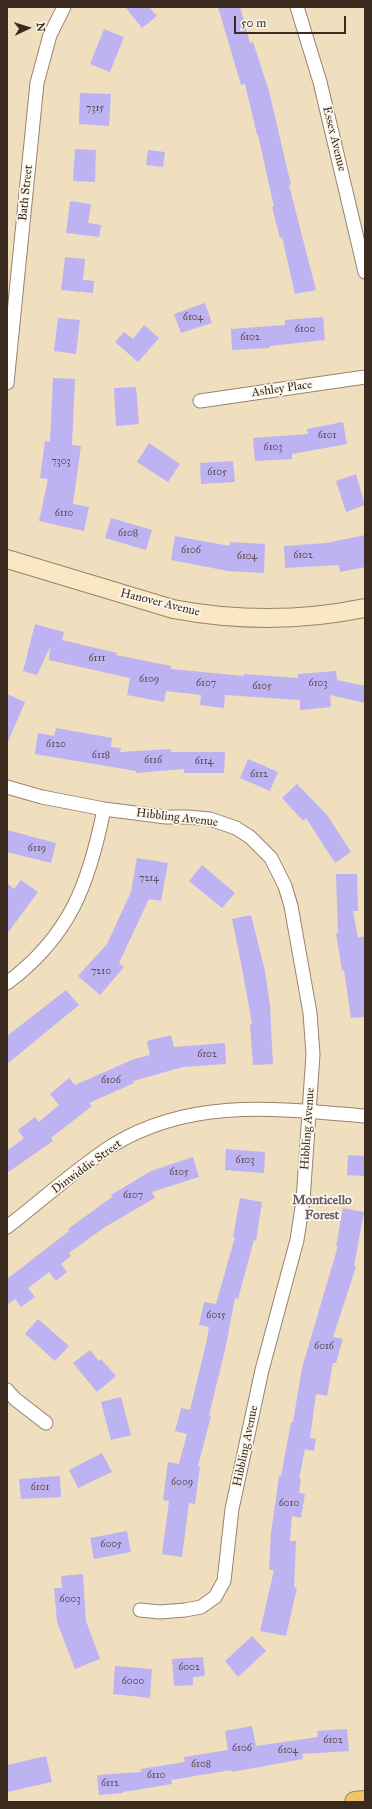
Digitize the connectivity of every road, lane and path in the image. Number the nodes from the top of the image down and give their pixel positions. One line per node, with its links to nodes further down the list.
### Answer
1 (64, 7): 5 (street, Bath Street)
2 (297, 7): 3 (street, Essex Avenue)
3 (365, 272)
4 (365, 377): 6 (street, Ashley Place)
5 (7, 383)
6 (200, 402)
7 (7, 560): 8 (street, Hanover Avenue)
8 (365, 608)
9 (7, 787): 10 (street, Hibbling Avenue)
10 (104, 809): 11 (street); 12 (street, Hibbling Avenue)
11 (7, 983)
12 (310, 1111): 13 (street, Dinwiddie Street); 14 (street, Dinwiddie Street); 17 (street, Hibbling Avenue)
13 (365, 1116)
14 (7, 1227)
15 (7, 1390): 16 (street)
16 (46, 1423)
17 (140, 1610)
18 (365, 1801): 19 (main road)
19 (356, 1802)

